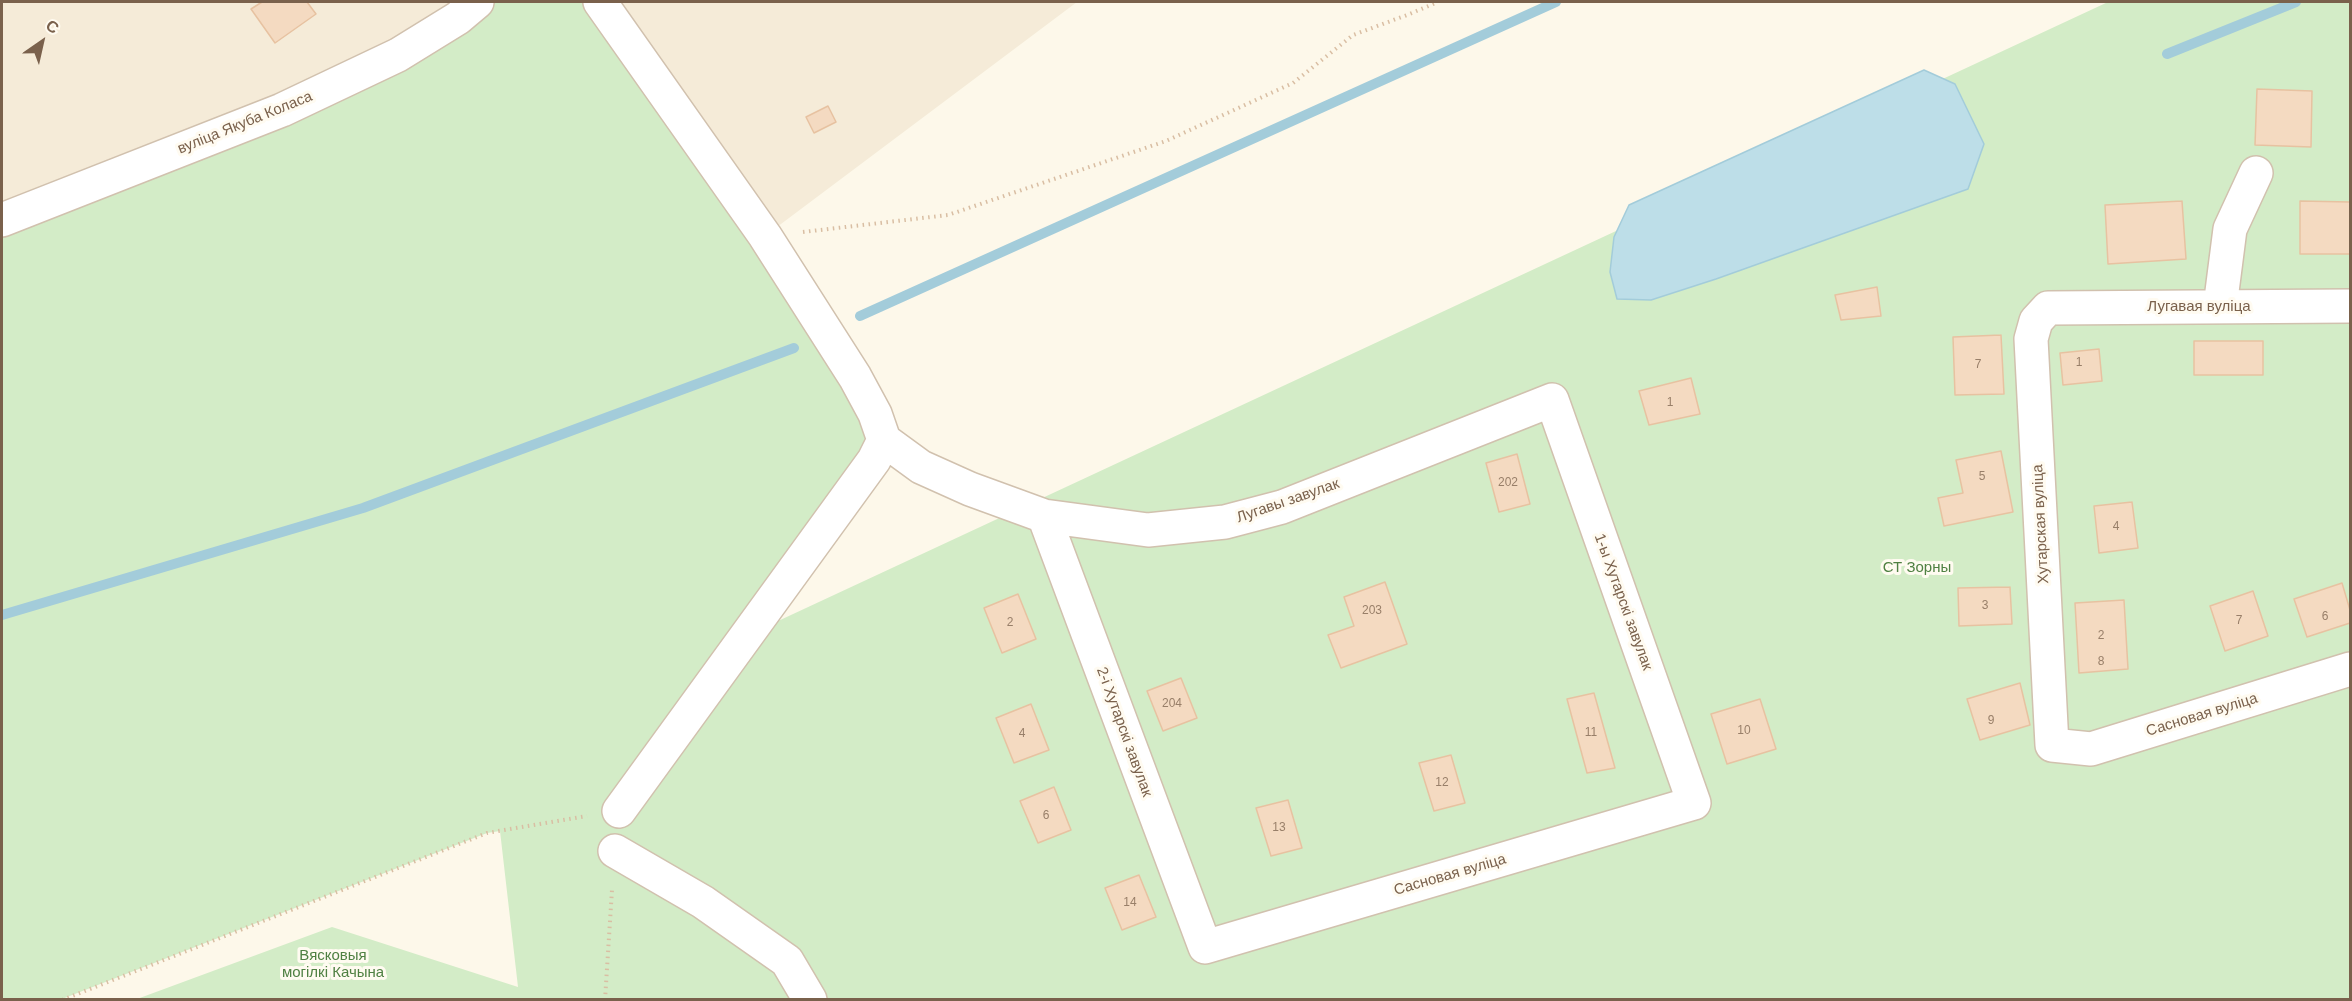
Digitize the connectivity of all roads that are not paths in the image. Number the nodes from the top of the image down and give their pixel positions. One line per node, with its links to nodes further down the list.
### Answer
1 (477, 2): 4 (street, вуліца Якуба Коласа)
2 (600, 2): 9 (street)
3 (2256, 173): 6 (street)
4 (2, 220)
5 (2350, 306): 6 (street, Лугавая вуліца)
6 (2220, 307): 7 (street, Лугавая вуліца)
7 (2048, 308): 12 (street, Хутарская вуліца)
8 (1551, 400): 10 (street, Лугавы завулак); 13 (street, 1-ы Хутарскі завулак)
9 (884, 440): 10 (street, Лугавы завулак); 14 (street)
10 (1044, 516): 16 (street, 2-і Хутарскі завулак)
11 (2350, 669): 12 (street, Сасновая вуліца)
12 (2052, 745)
13 (1694, 803): 16 (street, Сасновая вуліца)
14 (619, 811)
15 (615, 851): 17 (street)
16 (1205, 947)
17 (810, 999)

